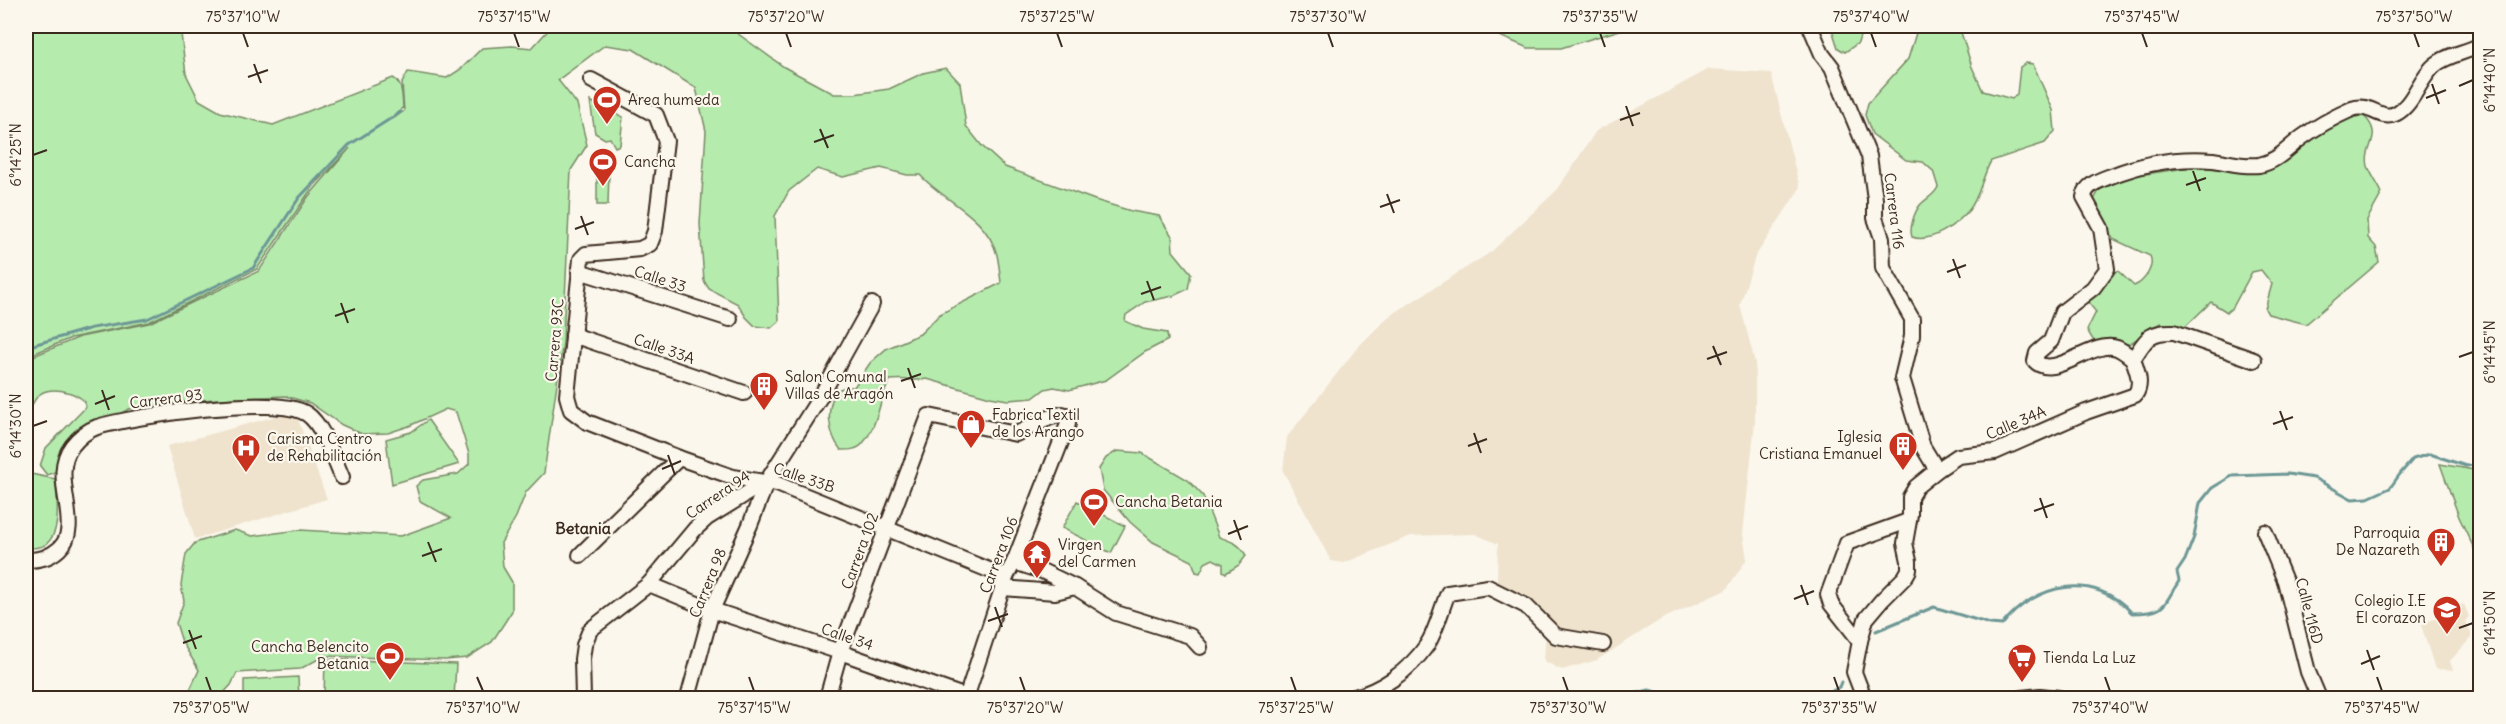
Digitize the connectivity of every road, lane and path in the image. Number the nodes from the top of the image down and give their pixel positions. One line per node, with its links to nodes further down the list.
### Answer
1 (1810, 26): 14 (street, Carrera 116)
2 (2481, 45): 8 (street)
3 (591, 80): 4 (street, Carrera 93C)
4 (579, 271): 6 (street, Calle 33); 7 (street, Carrera 93C)
5 (872, 304): 16 (street, Carrera 94)
6 (730, 319)
7 (573, 335): 10 (street, Calle 33A); 11 (street, Carrera 93C)
8 (2133, 359): 9 (street); 14 (street, Calle 34A)
9 (2254, 360)
10 (744, 393)
11 (587, 422): 13 (street, Calle 33B)
12 (1068, 424): 18 (street, Carrera 102); 22 (street, Carrera 106)
13 (678, 458): 16 (street, Calle 33B); 20 (street)
14 (1936, 470): 17 (street, Calle 34A)
15 (342, 477): 21 (street, Carrera 93)
16 (767, 482): 18 (street, Calle 33B); 24 (street, Carrera 94); 26 (street, Carrera 98)
17 (1908, 522): 27 (street, Calle 34A); 27 (street)
18 (886, 527): 23 (street, Calle 33B); 30 (street, Carrera 102)
19 (2265, 532): 39 (street, Calle 116D)
20 (580, 555)
21 (26, 560)
22 (1014, 562): 23 (street, Carrera 106); 25 (street)
23 (1004, 583): 25 (street, Calle 33B); 31 (street, Carrera 106)
24 (649, 584): 26 (street, Calle 34); 32 (street, Carrera 94)
25 (1075, 587): 29 (street)
26 (712, 610): 30 (street, Calle 34); 33 (street, Carrera 98)
27 (1860, 641): 36 (street, Calle 34A)
28 (1603, 644): 35 (street)
29 (1200, 647)
30 (840, 652): 31 (street, Calle 34); 34 (street, Carrera 102)
31 (967, 698)
32 (583, 699)
33 (688, 699)
34 (827, 699)
35 (1351, 699)
36 (1864, 699)
37 (2022, 699): 38 (street)
38 (2059, 699)
39 (2319, 699)

